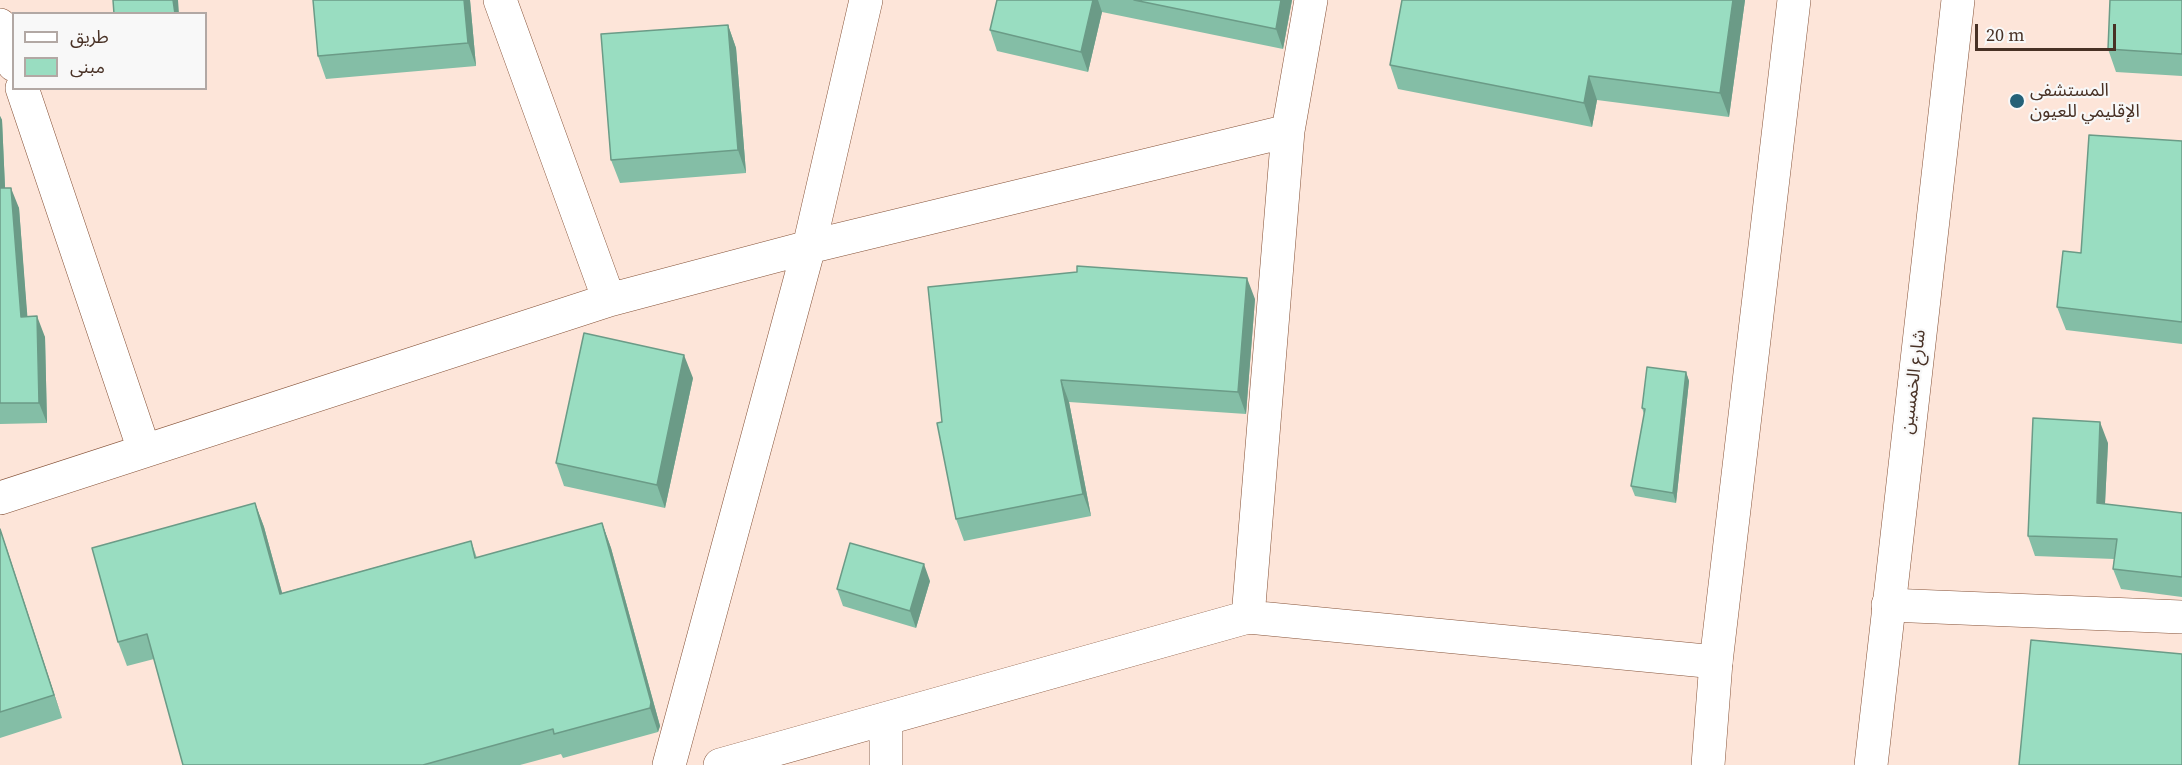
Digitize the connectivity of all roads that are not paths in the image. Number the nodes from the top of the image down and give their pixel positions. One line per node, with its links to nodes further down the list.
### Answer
1 (500, 0): 11 (street)
2 (866, 0): 10 (street)
3 (1311, 0): 9 (street)
4 (1794, 0): 17 (street)
5 (1958, 0): 14 (street, شارع الخمسين)
6 (0, 25): 7 (street)
7 (12, 59)
8 (23, 90): 12 (street)
9 (1288, 131): 10 (street); 15 (street)
10 (809, 247): 11 (street); 19 (street)
11 (609, 300): 12 (street)
12 (144, 450): 13 (street)
13 (0, 498)
14 (1888, 605): 16 (street); 23 (street, شارع الخمسين)
15 (1248, 617): 17 (street); 18 (street)
16 (2182, 617)
17 (1716, 663): 22 (street)
18 (886, 719): 20 (street); 21 (street)
19 (669, 765)
20 (720, 765)
21 (886, 765)
22 (1708, 765)
23 (1870, 765)

